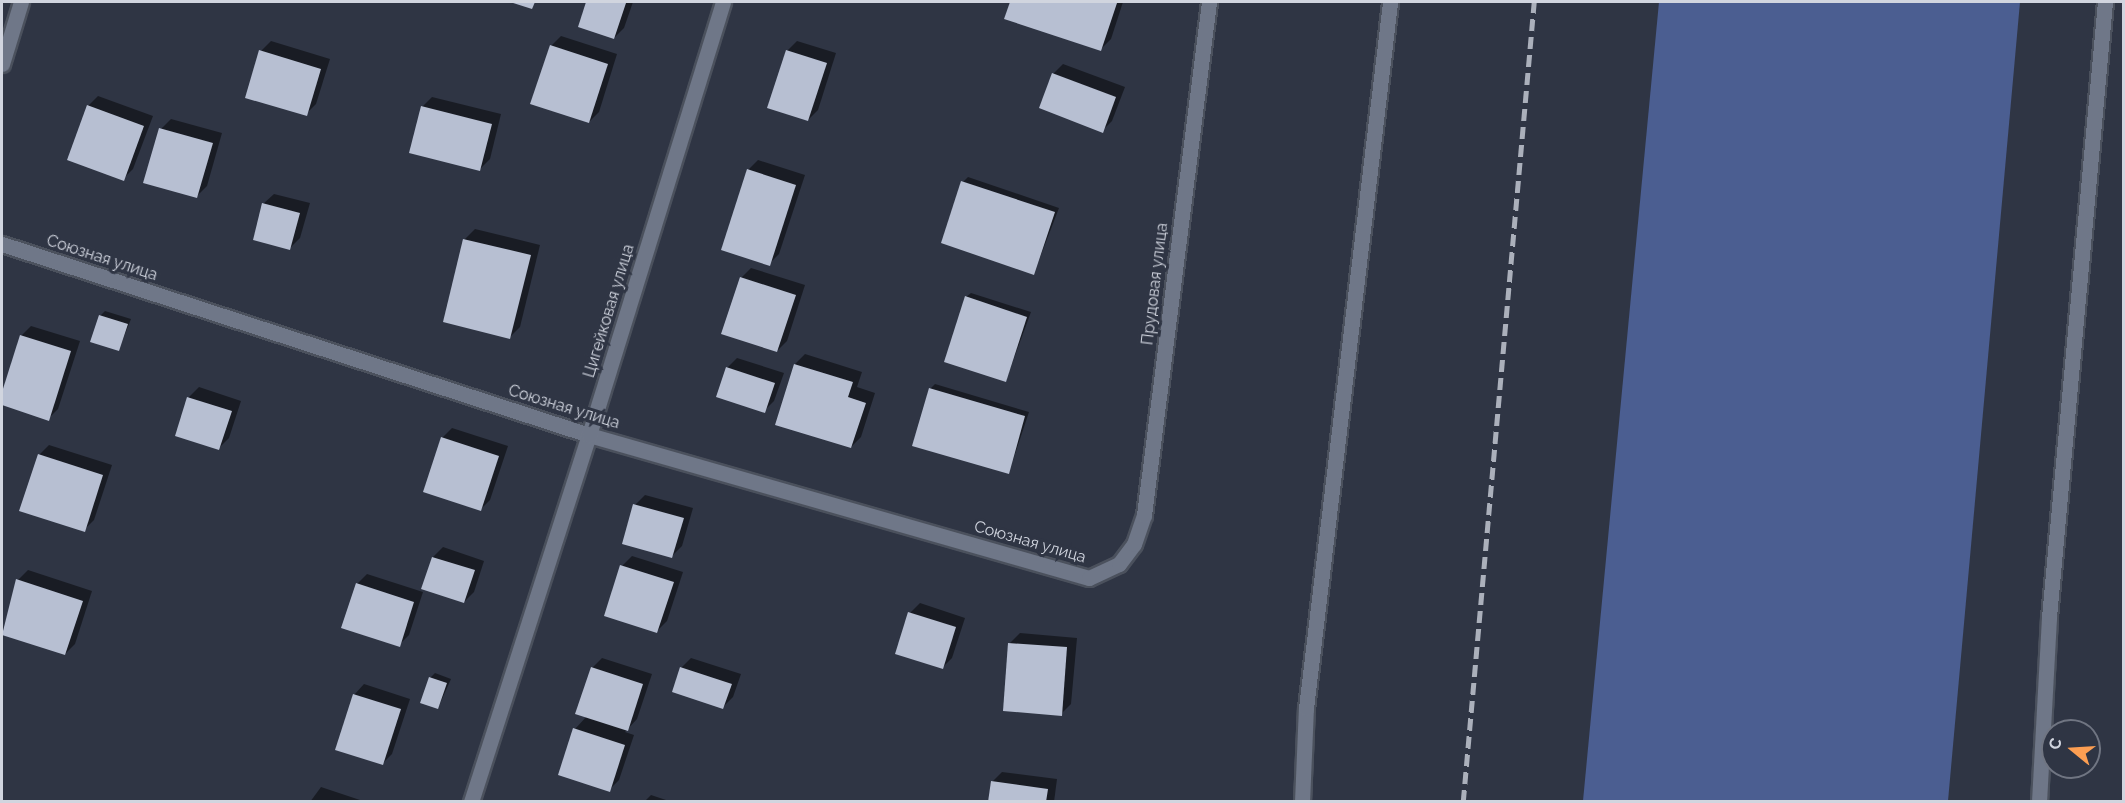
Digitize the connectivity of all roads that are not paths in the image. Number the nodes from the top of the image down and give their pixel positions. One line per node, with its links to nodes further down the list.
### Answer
1 (21, 2): 6 (street)
2 (723, 2): 8 (street, Цигейковая улица)
3 (1209, 2): 9 (street, Прудовая улица)
4 (1390, 2): 11 (street)
5 (2105, 2): 12 (street)
6 (2, 64)
7 (2, 244): 8 (street, Союзная улица)
8 (589, 435): 9 (street, Союзная улица); 10 (street, Цигейковая улица)
9 (1119, 564)
10 (471, 801)
11 (1302, 801)
12 (2039, 801)

